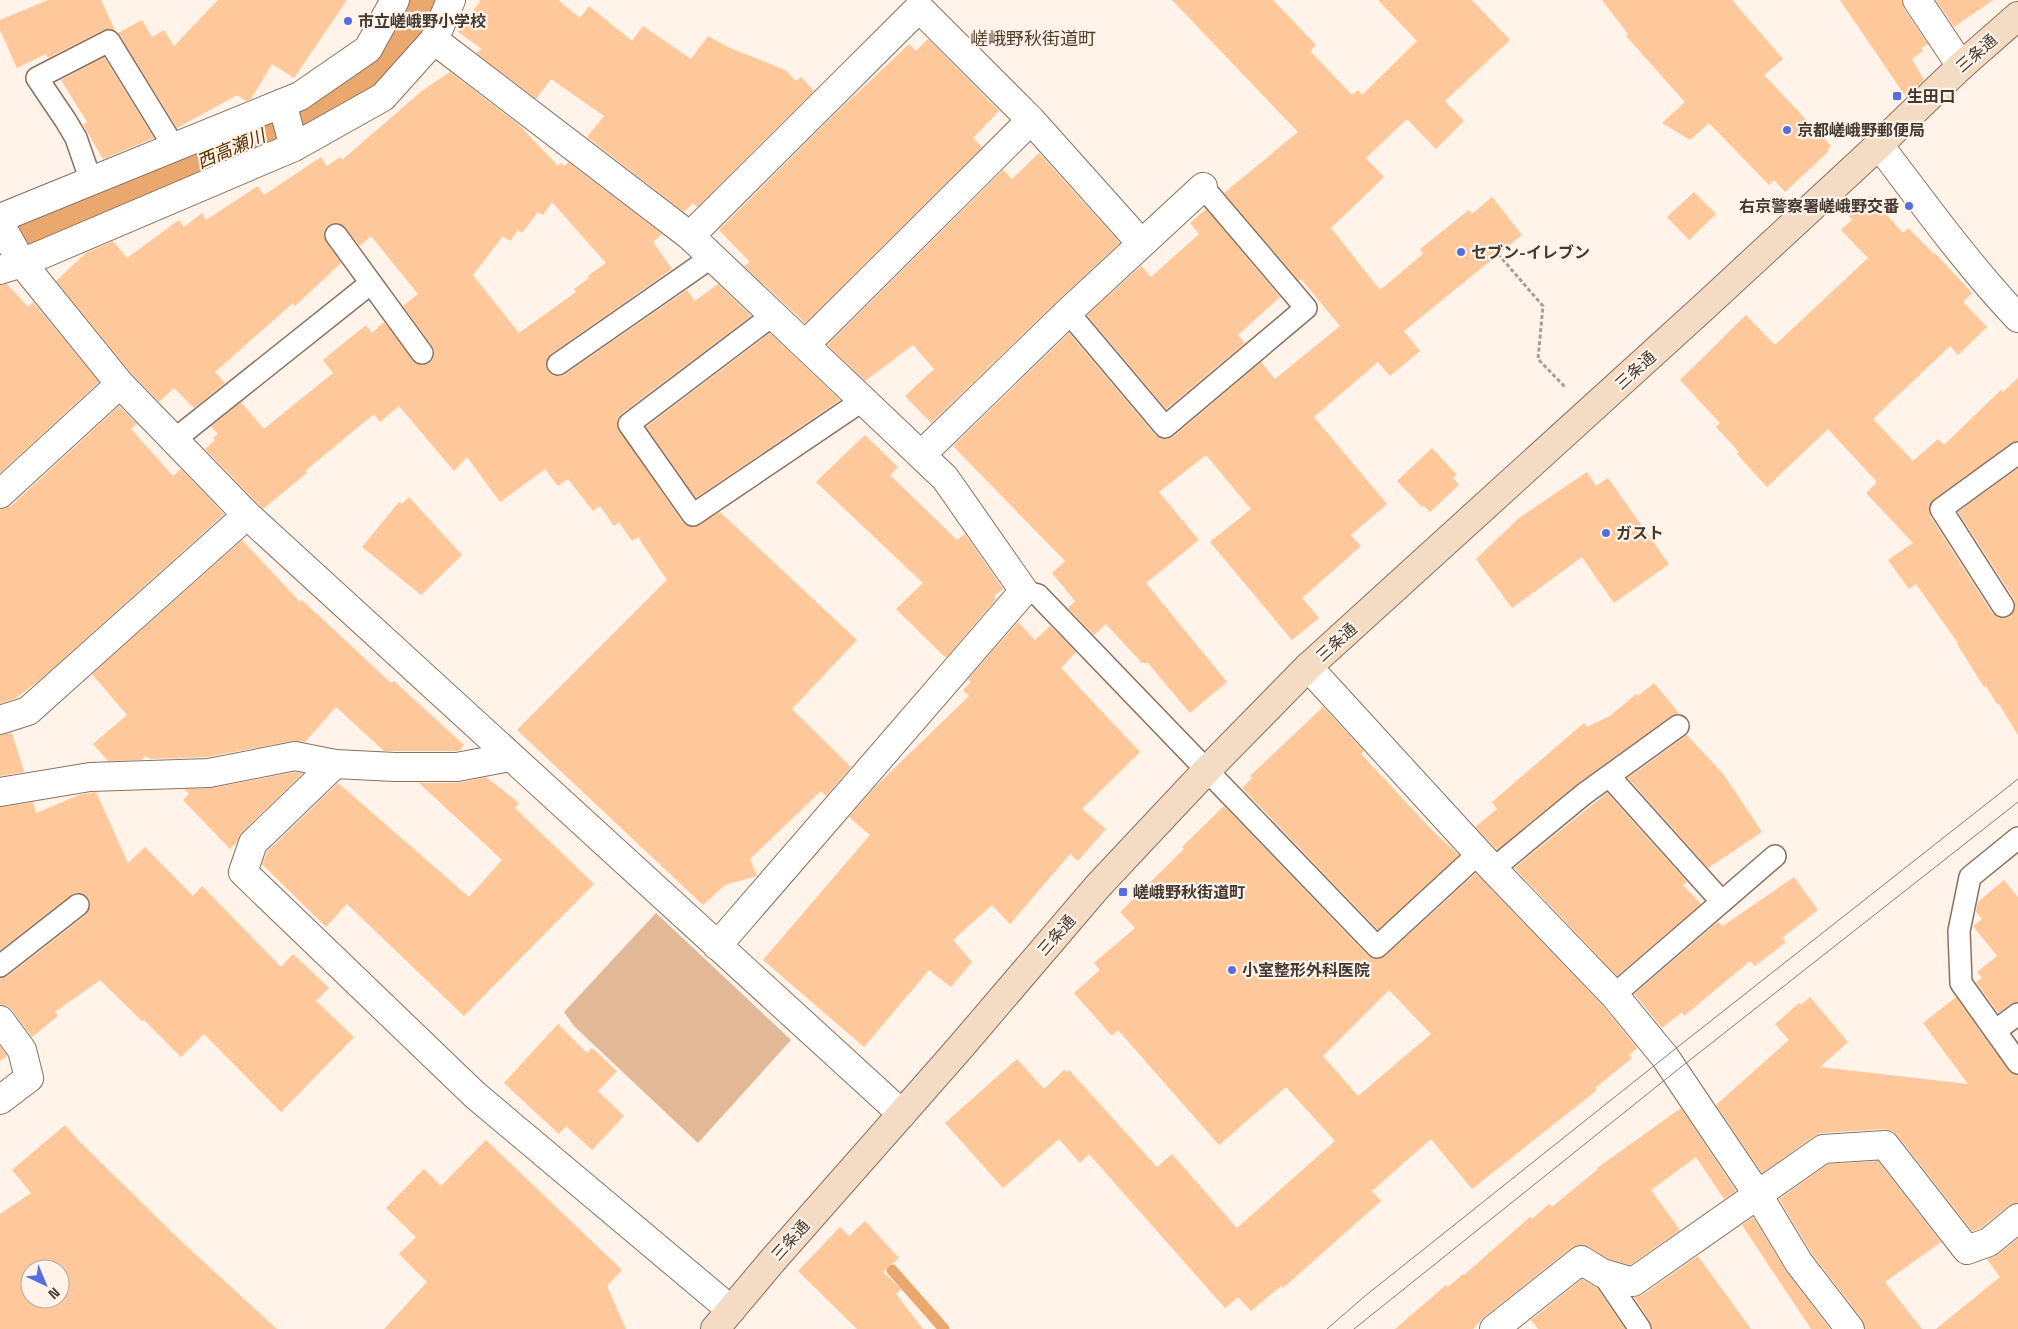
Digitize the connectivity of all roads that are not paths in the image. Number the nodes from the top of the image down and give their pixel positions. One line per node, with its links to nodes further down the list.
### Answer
1 (395, 0): 7 (street)
2 (451, 0): 5 (street)
3 (1917, 0): 6 (street)
4 (2013, 23): 6 (main road, 三条通)
5 (434, 40): 11 (street); 17 (street)
6 (1961, 66): 9 (main road, 三条通)
7 (282, 103): 10 (street); 11 (street)
8 (1031, 120): 17 (street); 18 (street); 25 (street)
9 (1880, 145): 24 (street); 37 (main road, 三条通)
10 (174, 147): 12 (street); 12 (lane)
11 (294, 147): 20 (street)
12 (91, 181): 14 (street)
13 (1203, 187): 18 (street); 22 (lane)
14 (0, 218)
15 (0, 224): 20 (street)
16 (336, 235): 21 (lane)
17 (690, 236): 19 (street)
18 (1141, 243): 22 (street)
19 (712, 257): 23 (street); 27 (lane)
20 (11, 267): 28 (street)
21 (371, 284): 26 (lane); 30 (lane)
22 (1068, 312): 32 (street)
23 (773, 315): 25 (street); 29 (lane)
24 (2018, 318)
25 (805, 346): 29 (street)
26 (422, 353)
27 (558, 364)
28 (120, 384): 30 (street); 33 (street)
29 (862, 400): 32 (street)
30 (174, 440): 34 (street)
31 (2018, 453): 36 (lane)
32 (921, 455): 35 (street)
33 (0, 494)
34 (247, 515): 38 (street); 40 (street)
35 (1024, 592): 42 (lane); 50 (street)
36 (2003, 606)
37 (1308, 668): 42 (main road, 三条通); 47 (street)
38 (0, 720)
39 (1678, 726): 43 (lane)
40 (510, 757): 41 (street); 50 (street)
41 (335, 764): 44 (street); 62 (street)
42 (1206, 771): 47 (lane); 58 (main road, 三条通)
43 (1608, 776): 47 (lane); 48 (lane)
44 (0, 792)
45 (2018, 838): 55 (lane)
46 (1775, 856): 48 (lane)
47 (1486, 861): 52 (street)
48 (1722, 902): 52 (lane)
49 (78, 905): 51 (lane)
50 (717, 946): 58 (street)
51 (0, 966)
52 (1614, 994): 59 (street)
53 (2018, 1014): 55 (lane)
54 (0, 1020): 57 (street)
55 (1995, 1031): 56 (lane)
56 (2018, 1063)
57 (0, 1100)
58 (902, 1114): 62 (main road, 三条通)
59 (1758, 1195): 60 (street); 61 (street); 65 (street)
60 (2018, 1218)
61 (1602, 1273): 63 (street); 64 (lane)
62 (723, 1319)
63 (1494, 1329)
64 (1640, 1329)
65 (1850, 1329)

